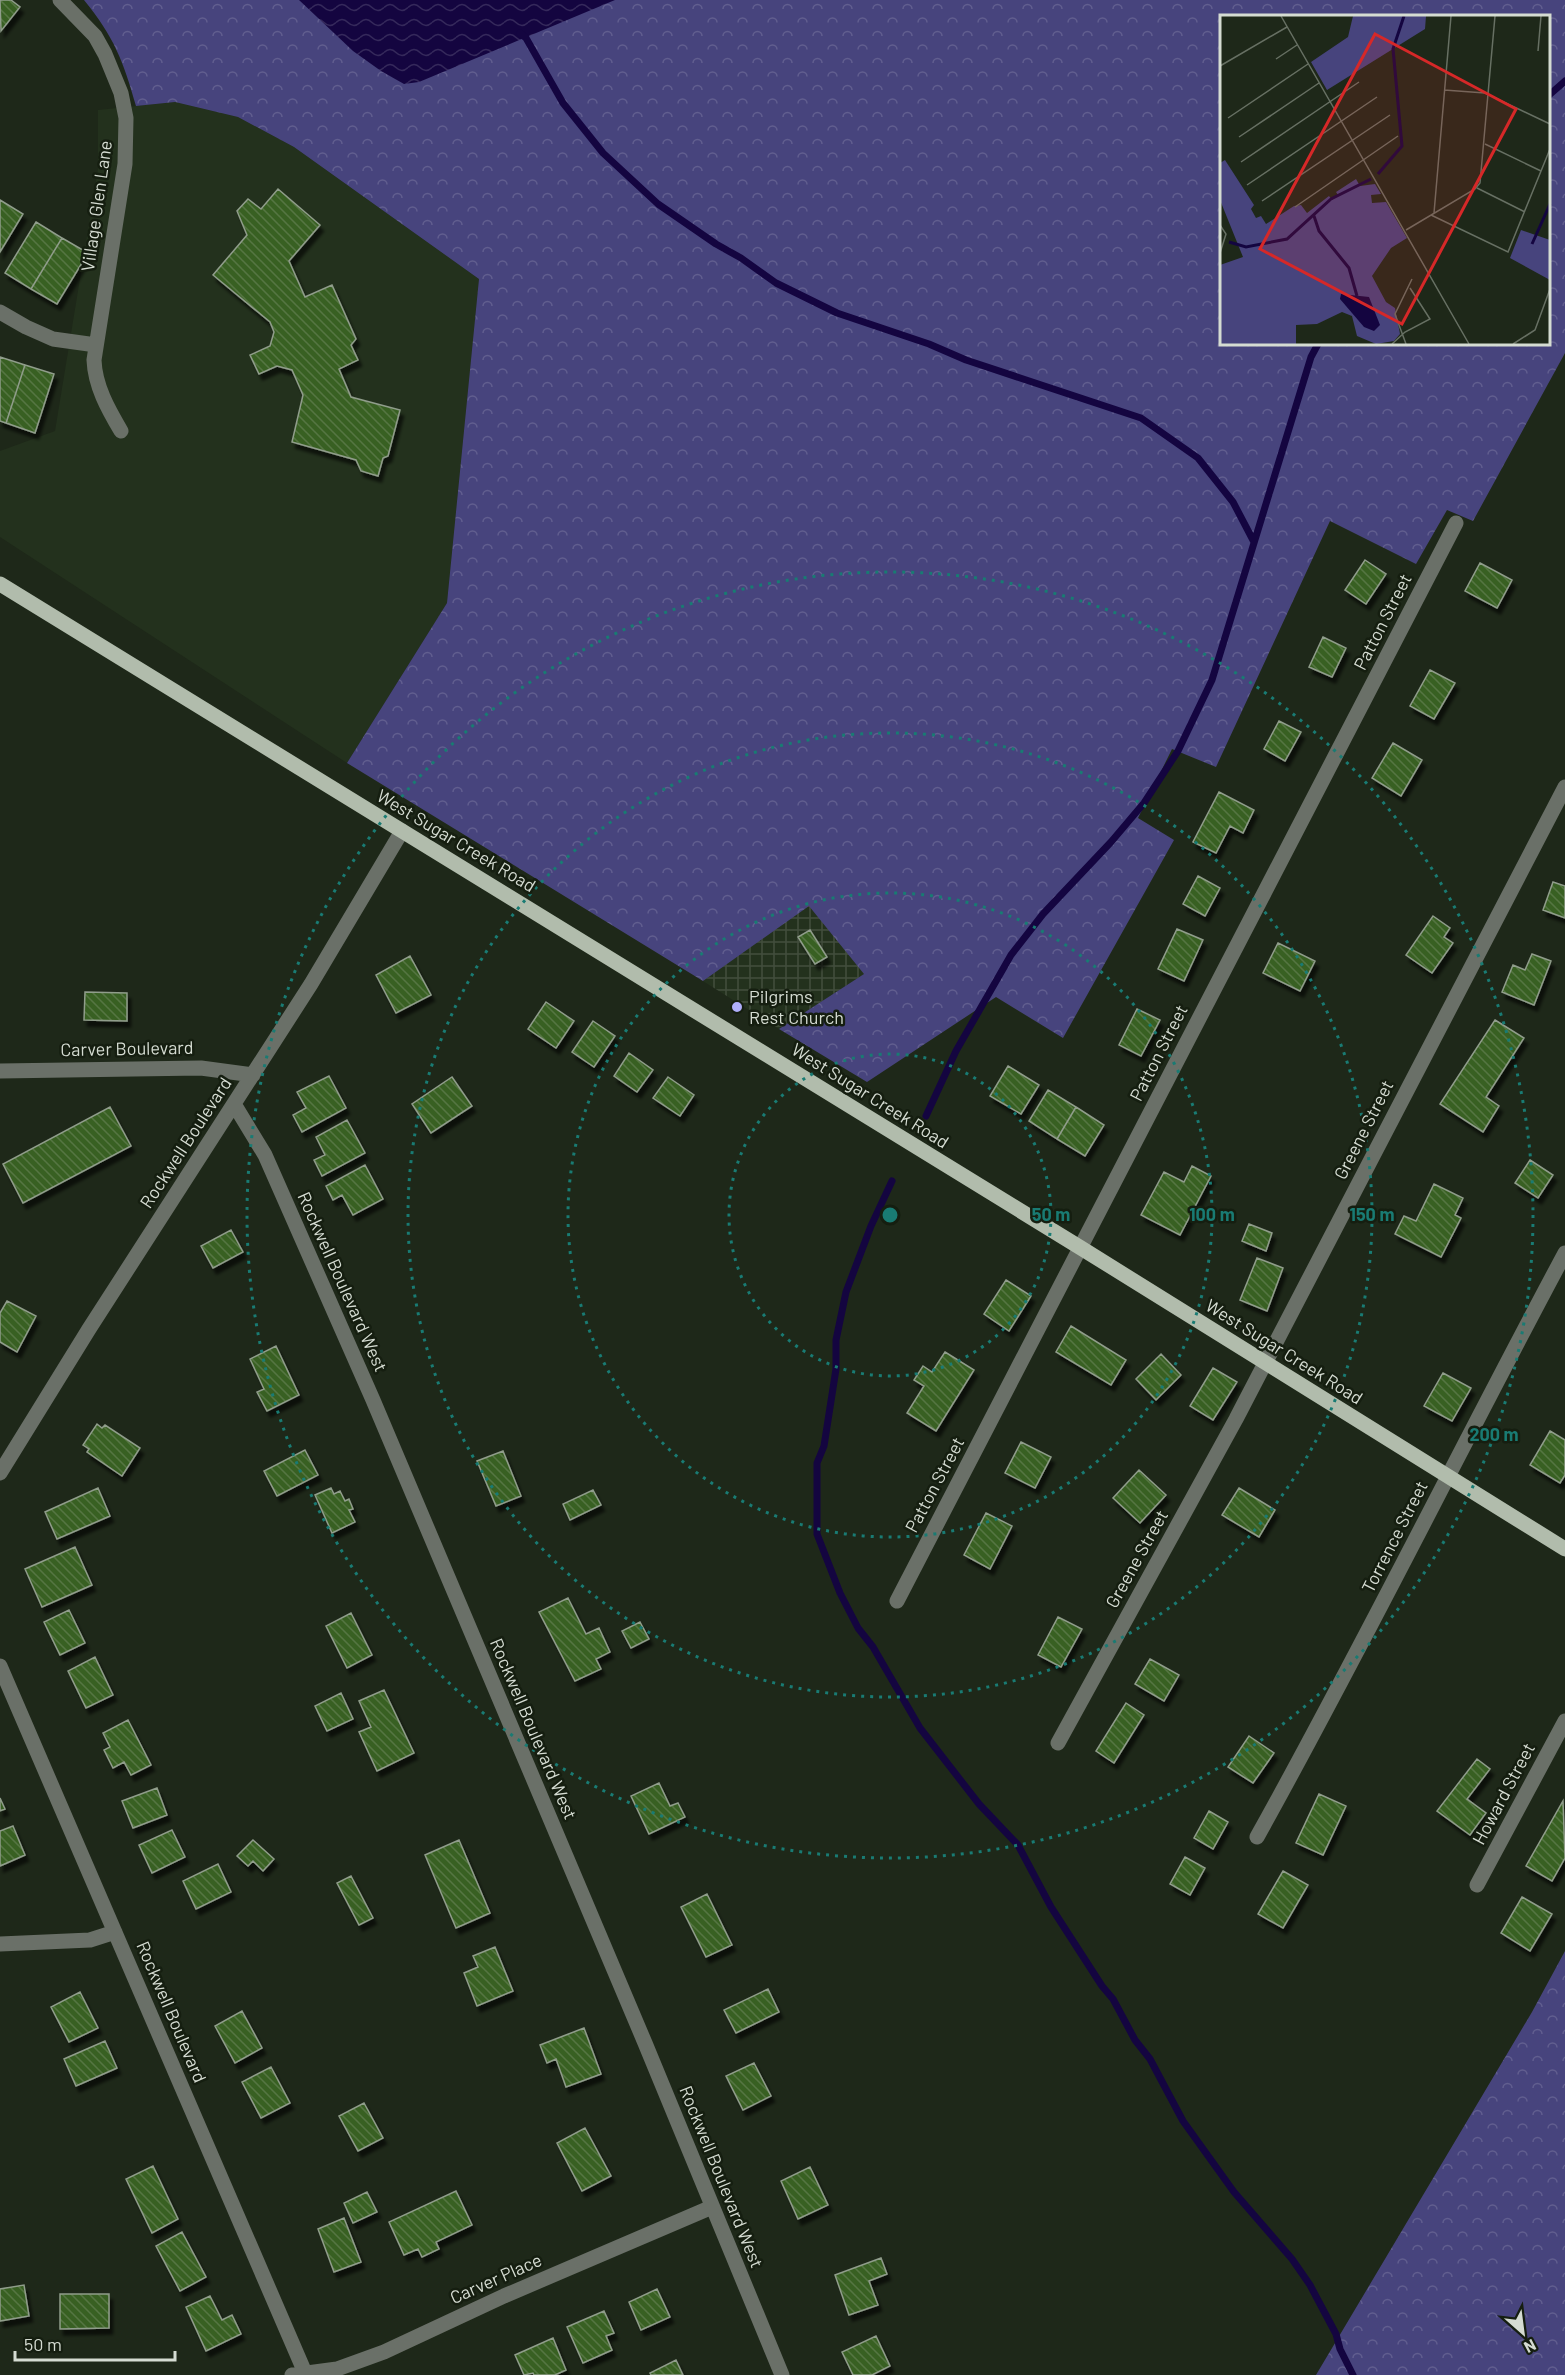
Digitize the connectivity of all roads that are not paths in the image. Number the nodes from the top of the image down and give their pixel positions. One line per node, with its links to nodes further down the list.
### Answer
1 (60, 0): 3 (street, Village Glen Lane)
2 (0, 312): 3 (street)
3 (96, 345): 4 (street, Village Glen Lane)
4 (121, 431)
5 (1455, 523): 12 (street, Patton Street)
6 (0, 584): 8 (main road, West Sugar Creek Road)
7 (1565, 787): 14 (street, Greene Street)
8 (402, 831): 10 (street, Rockwell Boulevard); 12 (main road, West Sugar Creek Road)
9 (0, 1071): 10 (street, Carver Boulevard)
10 (253, 1075): 11 (street, Rockwell Boulevard)
11 (234, 1104): 15 (street, Rockwell Boulevard); 26 (street, Rockwell Boulevard West)
12 (1081, 1248): 14 (main road, West Sugar Creek Road); 18 (street, Patton Street)
13 (1565, 1253): 16 (street, Torrence Street)
14 (1265, 1363): 16 (main road, West Sugar Creek Road); 21 (street, Greene Street)
15 (0, 1473)
16 (1448, 1477): 17 (main road, West Sugar Creek Road); 22 (street, Torrence Street)
17 (1565, 1549)
18 (897, 1601)
19 (0, 1666): 24 (street, Rockwell Boulevard)
20 (1565, 1721): 23 (street, Howard Street)
21 (1058, 1743)
22 (1257, 1837)
23 (1477, 1886)
24 (115, 1932): 25 (street); 27 (street, Rockwell Boulevard)
25 (0, 1944)
26 (712, 2207): 27 (street, Carver Place); 28 (street, Rockwell Boulevard West)
27 (301, 2374)
28 (782, 2375)

